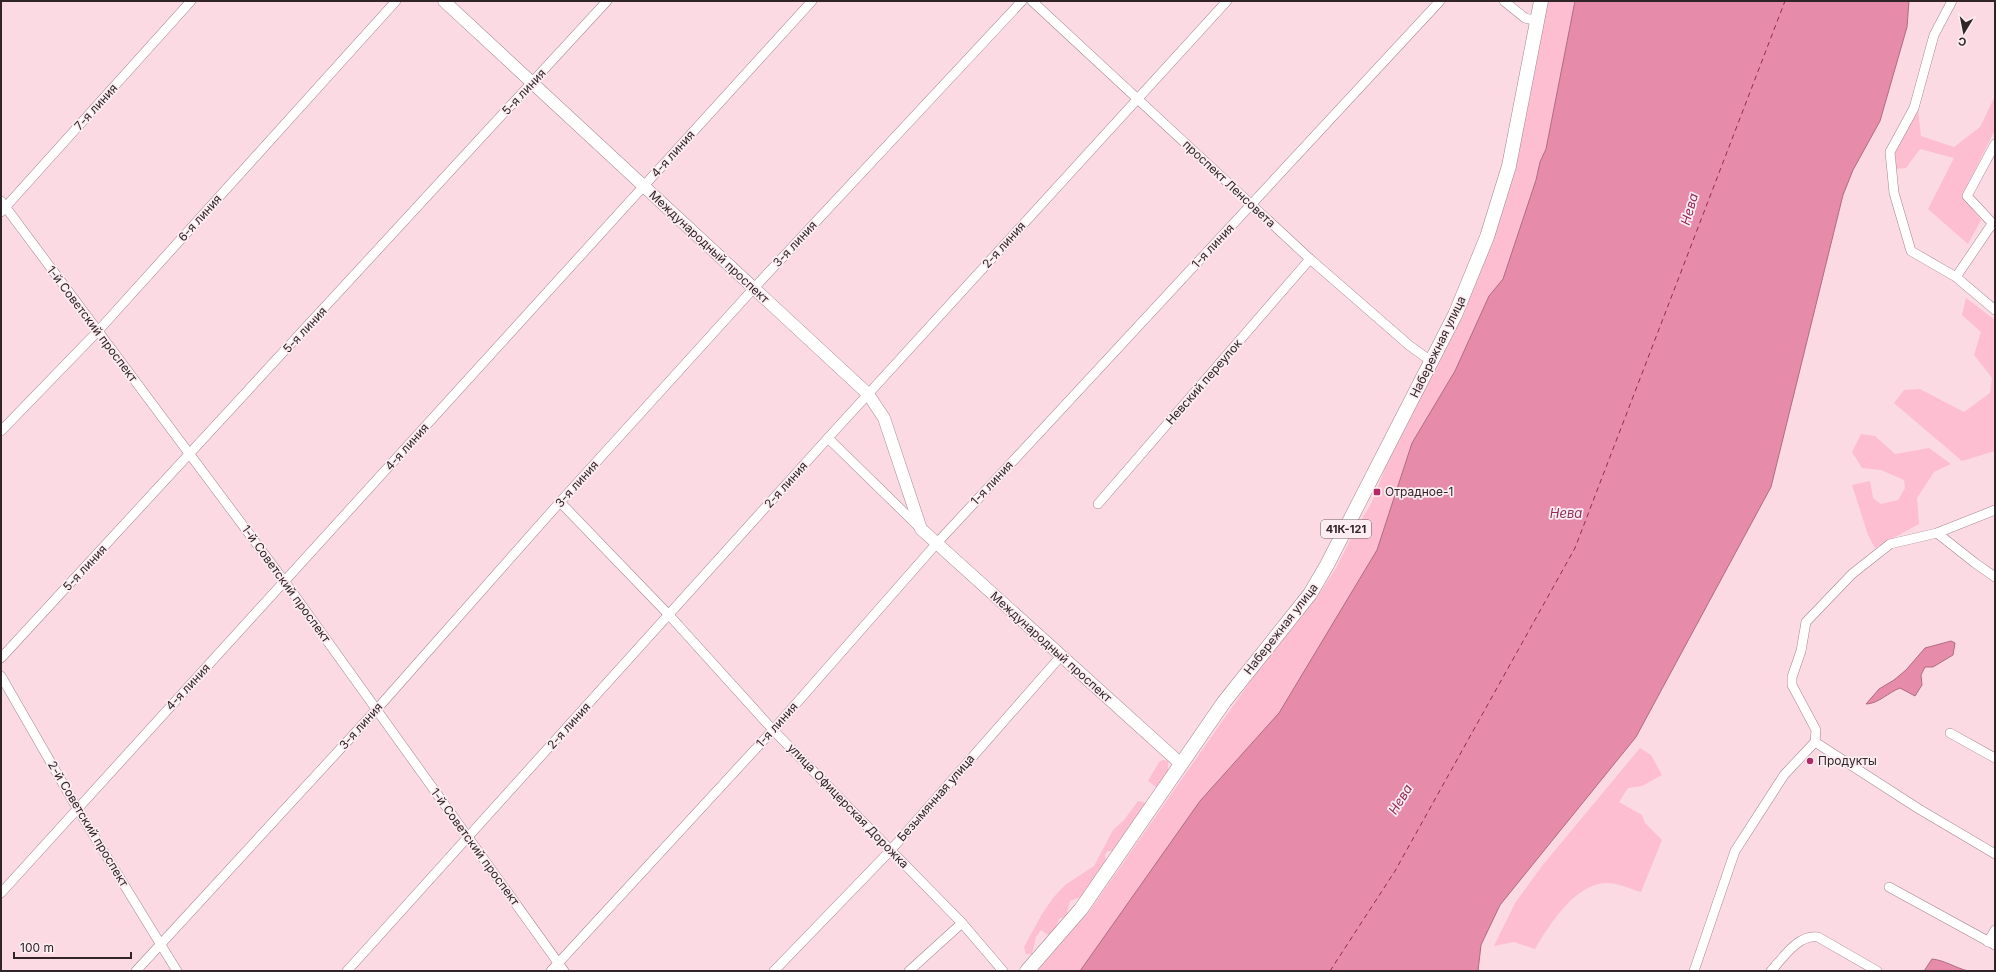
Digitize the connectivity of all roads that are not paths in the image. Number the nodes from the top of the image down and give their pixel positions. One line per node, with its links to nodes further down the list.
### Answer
1 (191, 1): 19 (street, 7-я линия)
2 (396, 1): 25 (street, 6-я линия)
3 (444, 1): 14 (street, Международный проспект)
4 (607, 1): 14 (street, 5-я линия)
5 (812, 1): 17 (street, 4-я линия)
6 (1022, 1): 23 (street, 3-я линия)
7 (1032, 1): 15 (street, проспект Ленсовета)
8 (1227, 1): 15 (street, 2-я линия)
9 (1440, 1): 18 (street, 1-я линия)
10 (1504, 1): 13 (street)
11 (1541, 1): 13 (main road, 41К-121)
12 (1952, 1): 22 (street)
13 (1538, 21): 26 (main road, Набережная улица / 41К-121)
14 (532, 83): 17 (street, Международный проспект); 30 (street, 5-я линия)
15 (1138, 99): 18 (street, проспект Ленсовета); 27 (street, 2-я линия)
16 (1995, 144): 20 (street)
17 (644, 186): 23 (street, Международный проспект); 38 (street, 4-я линия)
18 (1251, 204): 21 (street, проспект Ленсовета); 36 (street, 1-я линия)
19 (3, 207): 25 (street, 1-й Советский проспект)
20 (1994, 225): 22 (street)
21 (1310, 259): 26 (street, проспект Ленсовета); 32 (street, Невский переулок)
22 (1956, 277): 24 (street)
23 (754, 288): 27 (street, Международный проспект); 31 (street, 3-я линия)
24 (1995, 310)
25 (98, 331): 28 (street, 6-я линия); 30 (street, 1-й Советский проспект)
26 (1431, 361): 48 (main road, Набережная улица / 41К-121)
27 (868, 394): 29 (street, 2-я линия); 34 (street, Международный проспект)
28 (1, 431)
29 (828, 438): 34 (street, Международный проспект); 39 (street, 2-я линия)
30 (190, 454): 38 (street, 1-й Советский проспект); 41 (street, 5-я линия)
31 (560, 502): 39 (street, улица Офицерская Дорожка); 43 (street, 3-я линия)
32 (1098, 504)
33 (1995, 510): 35 (street)
34 (921, 529): 36 (street, Международный проспект)
35 (1937, 533): 37 (street); 46 (street)
36 (937, 543): 40 (street, Международный проспект); 44 (street, 1-я линия)
37 (1995, 577)
38 (285, 582): 43 (street, 1-й Советский проспект); 49 (street, 4-я линия)
39 (669, 615): 44 (street, улица Офицерская Дорожка); 50 (street, 2-я линия)
40 (1061, 656): 48 (street, Международный проспект); 51 (street, Безымянная улица)
41 (1, 658)
42 (1, 676): 49 (street, 2-й Советский проспект)
43 (377, 709): 50 (street, 1-й Советский проспект); 58 (street, 3-я линия)
44 (773, 730): 51 (street, улица Офицерская Дорожка); 59 (street, 1-я линия)
45 (1950, 733): 47 (street)
46 (1815, 742): 52 (street); 69 (street)
47 (1995, 758)
48 (1181, 764): 68 (main road, Набережная улица / 41К-121)
49 (77, 808): 54 (street, 4-я линия); 58 (street, 2-й Советский проспект)
50 (468, 838): 59 (street, 1-й Советский проспект); 62 (street, 2-я линия)
51 (890, 851): 55 (street, улица Офицерская Дорожка); 65 (street, Безымянная улица)
52 (1995, 854)
53 (1889, 887): 57 (street)
54 (1, 893)
55 (962, 923): 66 (street); 67 (street, улица Офицерская Дорожка)
56 (1995, 930): 57 (street)
57 (1992, 943)
58 (160, 945): 60 (street, 3-я линия); 61 (street, 2-й Советский проспект)
59 (558, 963): 63 (street, 1-я линия); 64 (street, 1-й Советский проспект)
60 (136, 971)
61 (178, 971)
62 (347, 971)
63 (551, 971)
64 (564, 971)
65 (774, 971)
66 (908, 971)
67 (1003, 971)
68 (1027, 971)
69 (1694, 971)
70 (1771, 971): 71 (street)
71 (1877, 971)

